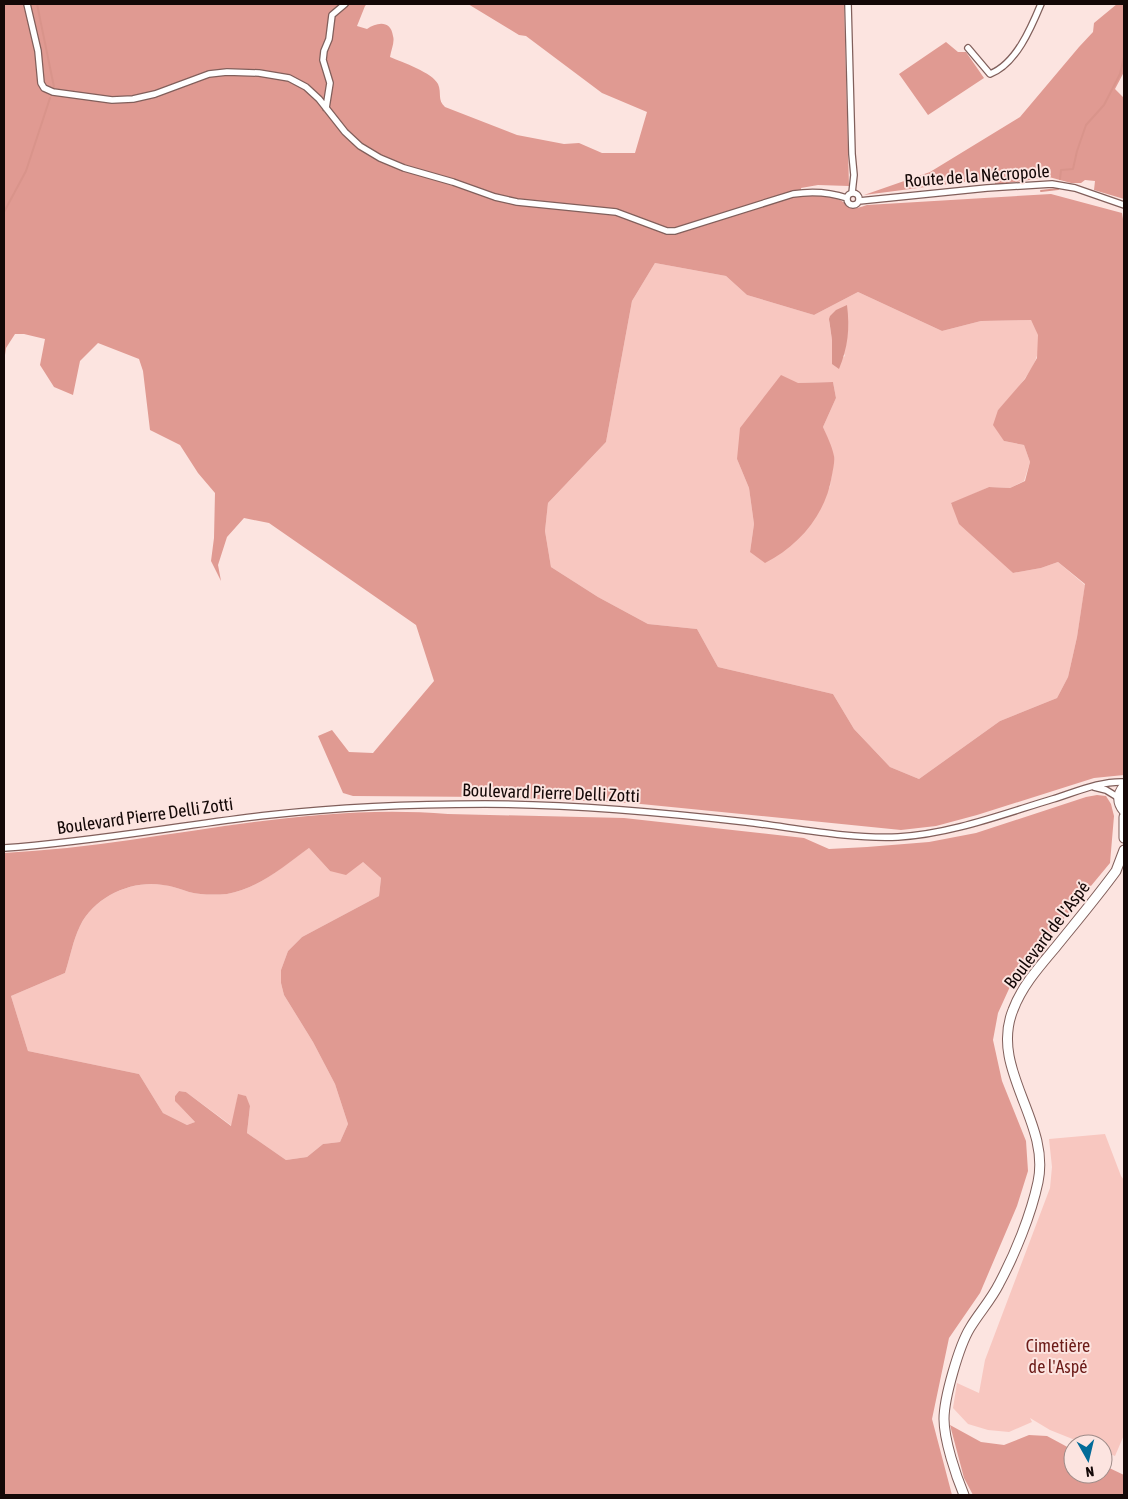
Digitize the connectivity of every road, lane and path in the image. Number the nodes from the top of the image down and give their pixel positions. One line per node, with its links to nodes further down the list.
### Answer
1 (27, 4): 6 (street)
2 (345, 4): 6 (street)
3 (848, 4): 7 (street)
4 (1041, 4): 5 (street)
5 (968, 48)
6 (326, 108): 8 (street)
7 (852, 193): 8 (street); 9 (street)
8 (847, 198): 9 (street)
9 (859, 201): 10 (street, Route de la Nécropole)
10 (1124, 204)
11 (1124, 784): 12 (street, Boulevard Pierre Delli Zotti); 13 (main road)
12 (1092, 787): 13 (street); 17 (street, Boulevard Pierre Delli Zotti)
13 (1119, 798): 14 (main road)
14 (1124, 811)
15 (1124, 818): 16 (main road)
16 (1124, 838)
17 (4, 848)
18 (1124, 850): 19 (main road, Boulevard de l'Aspé)
19 (964, 1495)

